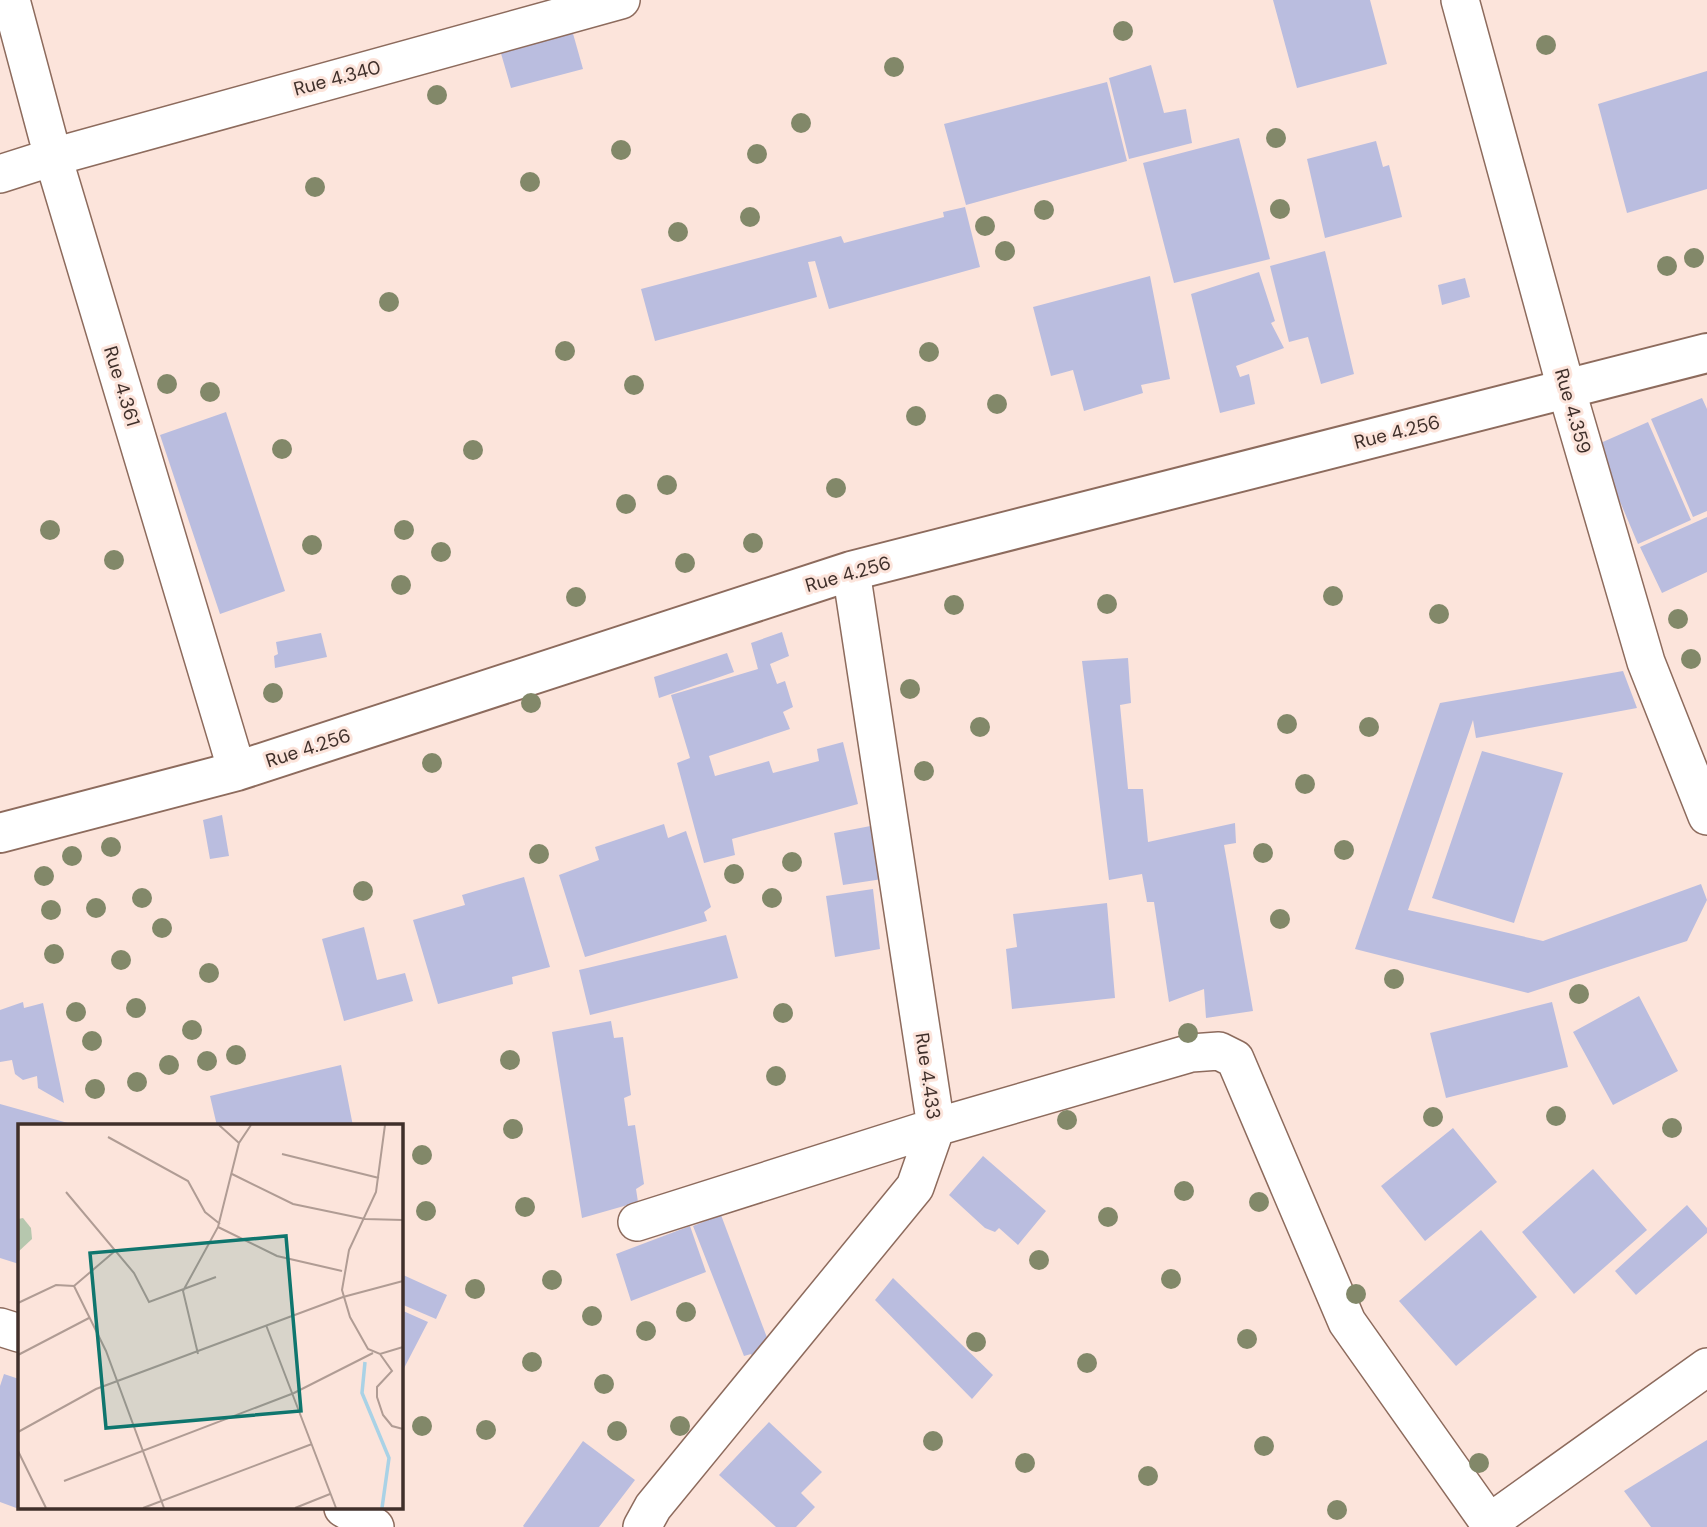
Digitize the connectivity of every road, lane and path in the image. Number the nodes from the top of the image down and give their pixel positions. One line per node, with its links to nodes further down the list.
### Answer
1 (11, 0): 4 (street, Rue 4.361)
2 (621, 0): 4 (street, Rue 4.340)
3 (1460, 0): 7 (street, Rue 4.359)
4 (53, 157): 5 (street, Rue 4.340); 9 (street, Rue 4.361)
5 (0, 174)
6 (1707, 353): 7 (street, Rue 4.256)
7 (1566, 388): 8 (street, Rue 4.256); 10 (street, Rue 4.359)
8 (852, 571): 9 (street, Rue 4.256); 12 (street, Rue 4.433)
9 (237, 771): 11 (street, Rue 4.256)
10 (1707, 816)
11 (0, 833)
12 (936, 1127): 13 (street); 18 (street); 20 (street, Rue 4.433)
13 (637, 1222)
14 (0, 1327): 15 (street)
15 (18, 1333)
16 (1707, 1367): 18 (street)
17 (346, 1510): 19 (street)
18 (1491, 1525)
19 (375, 1527)
20 (642, 1527)

